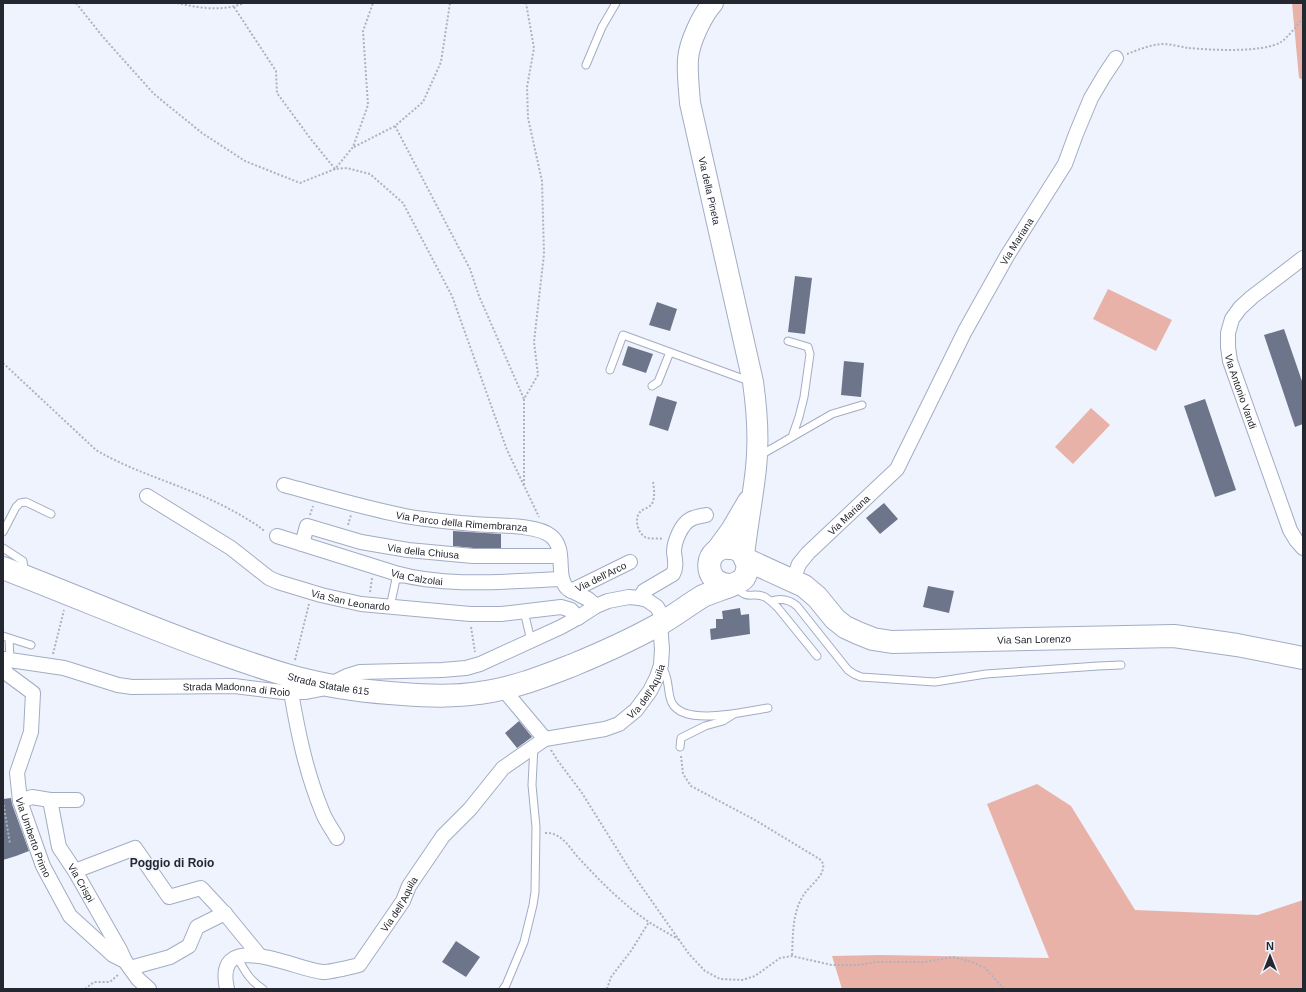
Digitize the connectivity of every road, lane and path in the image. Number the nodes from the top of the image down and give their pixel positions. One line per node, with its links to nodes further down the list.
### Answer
1 (76, 3): 15 (path)
2 (177, 3): 9 (path)
3 (244, 3): 9 (path)
4 (373, 3): 14 (path)
5 (450, 3): 13 (path)
6 (526, 3): 23 (path)
7 (616, 3): 12 (lane)
8 (713, 3): 21 (main road, Via della Pineta)
9 (234, 7): 15 (path)
10 (1303, 17): 11 (path)
11 (1116, 58): 52 (street, Via Mariana)
12 (586, 65)
13 (395, 126): 14 (path); 23 (path)
14 (353, 148): 15 (path)
15 (335, 169): 30 (path)
16 (1303, 258): 44 (street, Via Antonio Vandi)
17 (788, 341): 25 (lane)
18 (670, 352): 20 (lane); 21 (lane); 22 (lane)
19 (3, 363): 39 (path)
20 (610, 370)
21 (753, 382): 26 (main road, Via della Pineta)
22 (652, 386)
23 (524, 399): 30 (path)
24 (862, 405): 25 (lane)
25 (792, 437): 26 (lane)
26 (757, 457): 28 (main road, Via della Pineta)
27 (653, 482): 42 (path)
28 (754, 483): 46 (main road, Via della Pineta); 47 (main road, Via della Pineta)
29 (284, 485): 31 (street, Via Parco della Rimembranza)
30 (524, 486): 37 (path)
31 (316, 494): 33 (street, Via Parco della Rimembranza); 36 (path)
32 (147, 496): 56 (street, Via San Leonardo)
33 (354, 504): 37 (street, Via Parco della Rimembranza); 40 (path)
34 (51, 514): 38 (lane)
35 (706, 515): 42 (street)
36 (307, 526): 40 (street, Via della Chiusa); 41 (street)
37 (542, 530): 45 (street, Via Parco della Rimembranza)
38 (3, 532)
39 (277, 536): 41 (street, Via Calzolai)
40 (345, 537): 45 (street, Via della Chiusa)
41 (302, 544): 49 (street, Via Calzolai)
42 (675, 545): 57 (street)
43 (3, 548): 50 (lane)
44 (1303, 548)
45 (560, 556): 53 (street, Via Parco della Rimembranza)
46 (745, 557): 47 (main road); 52 (main road, Via San Lorenzo); 54 (main road)
47 (712, 558): 54 (main road); 66 (main road)
48 (630, 562): 55 (street, Via dell'Arco)
49 (375, 567): 51 (street, Via Calzolai); 59 (path)
50 (12, 572): 77 (main road, Strada Statale 615)
51 (414, 577): 53 (street, Via Calzolai); 61 (lane)
52 (790, 578): 54 (main road, Via San Lorenzo); 71 (main road, Via San Lorenzo)
53 (562, 579): 55 (street)
54 (734, 584): 58 (lane); 66 (main road, Via San Lorenzo)
55 (571, 591): 60 (street)
56 (311, 592): 59 (street, Via San Leonardo); 77 (path)
57 (640, 598): 60 (street); 66 (street)
58 (771, 601): 70 (lane); 76 (lane)
59 (368, 605): 61 (street, Via San Leonardo)
60 (596, 606): 65 (street)
61 (390, 607): 64 (street, Via San Leonardo)
62 (524, 611): 64 (street, Via San Leonardo); 65 (street, Via San Leonardo); 68 (lane)
63 (63, 613): 73 (path)
64 (470, 614): 74 (path)
65 (578, 618): 68 (street)
66 (666, 620): 75 (street, Via dell'Aquila); 79 (main road, Strada Statale 615)
67 (6, 637): 69 (lane); 72 (lane)
68 (531, 641): 74 (street)
69 (32, 645)
70 (817, 656)
71 (1303, 658)
72 (6, 659): 73 (street, Strada Madonna di Roio); 87 (street, Via Umberto Primo)
73 (50, 665): 77 (street, Strada Madonna di Roio)
74 (476, 665): 78 (street)
75 (661, 665): 81 (lane); 82 (street, Via dell'Aquila)
76 (1121, 665)
77 (291, 684): 78 (main road, Strada Statale 615); 89 (street)
78 (329, 685): 79 (main road, Strada Statale 615)
79 (503, 689): 82 (street)
80 (768, 708): 81 (lane)
81 (735, 713): 83 (lane)
82 (540, 743): 88 (lane); 94 (path); 95 (street, Via dell'Aquila)
83 (680, 747): 96 (path)
84 (50, 800): 85 (street); 87 (street); 91 (street, Via Crispi)
85 (77, 800)
86 (3, 801): 90 (path)
87 (20, 801): 98 (street, Via Umberto Primo)
88 (536, 833): 93 (path); 103 (lane)
89 (337, 838)
90 (10, 844)
91 (76, 871): 92 (street); 98 (street, Via Crispi)
92 (225, 913): 95 (street); 98 (street)
93 (649, 922): 94 (path); 104 (path)
94 (679, 940): 96 (path)
95 (259, 956): 97 (street, Via dell'Aquila)
96 (792, 956): 105 (path)
97 (237, 957): 101 (street); 102 (lane)
98 (126, 963): 99 (street, Via Umberto Primo); 100 (path)
99 (145, 988)
100 (85, 989)
101 (227, 989)
102 (262, 989)
103 (503, 989)
104 (607, 989)
105 (1004, 989)

